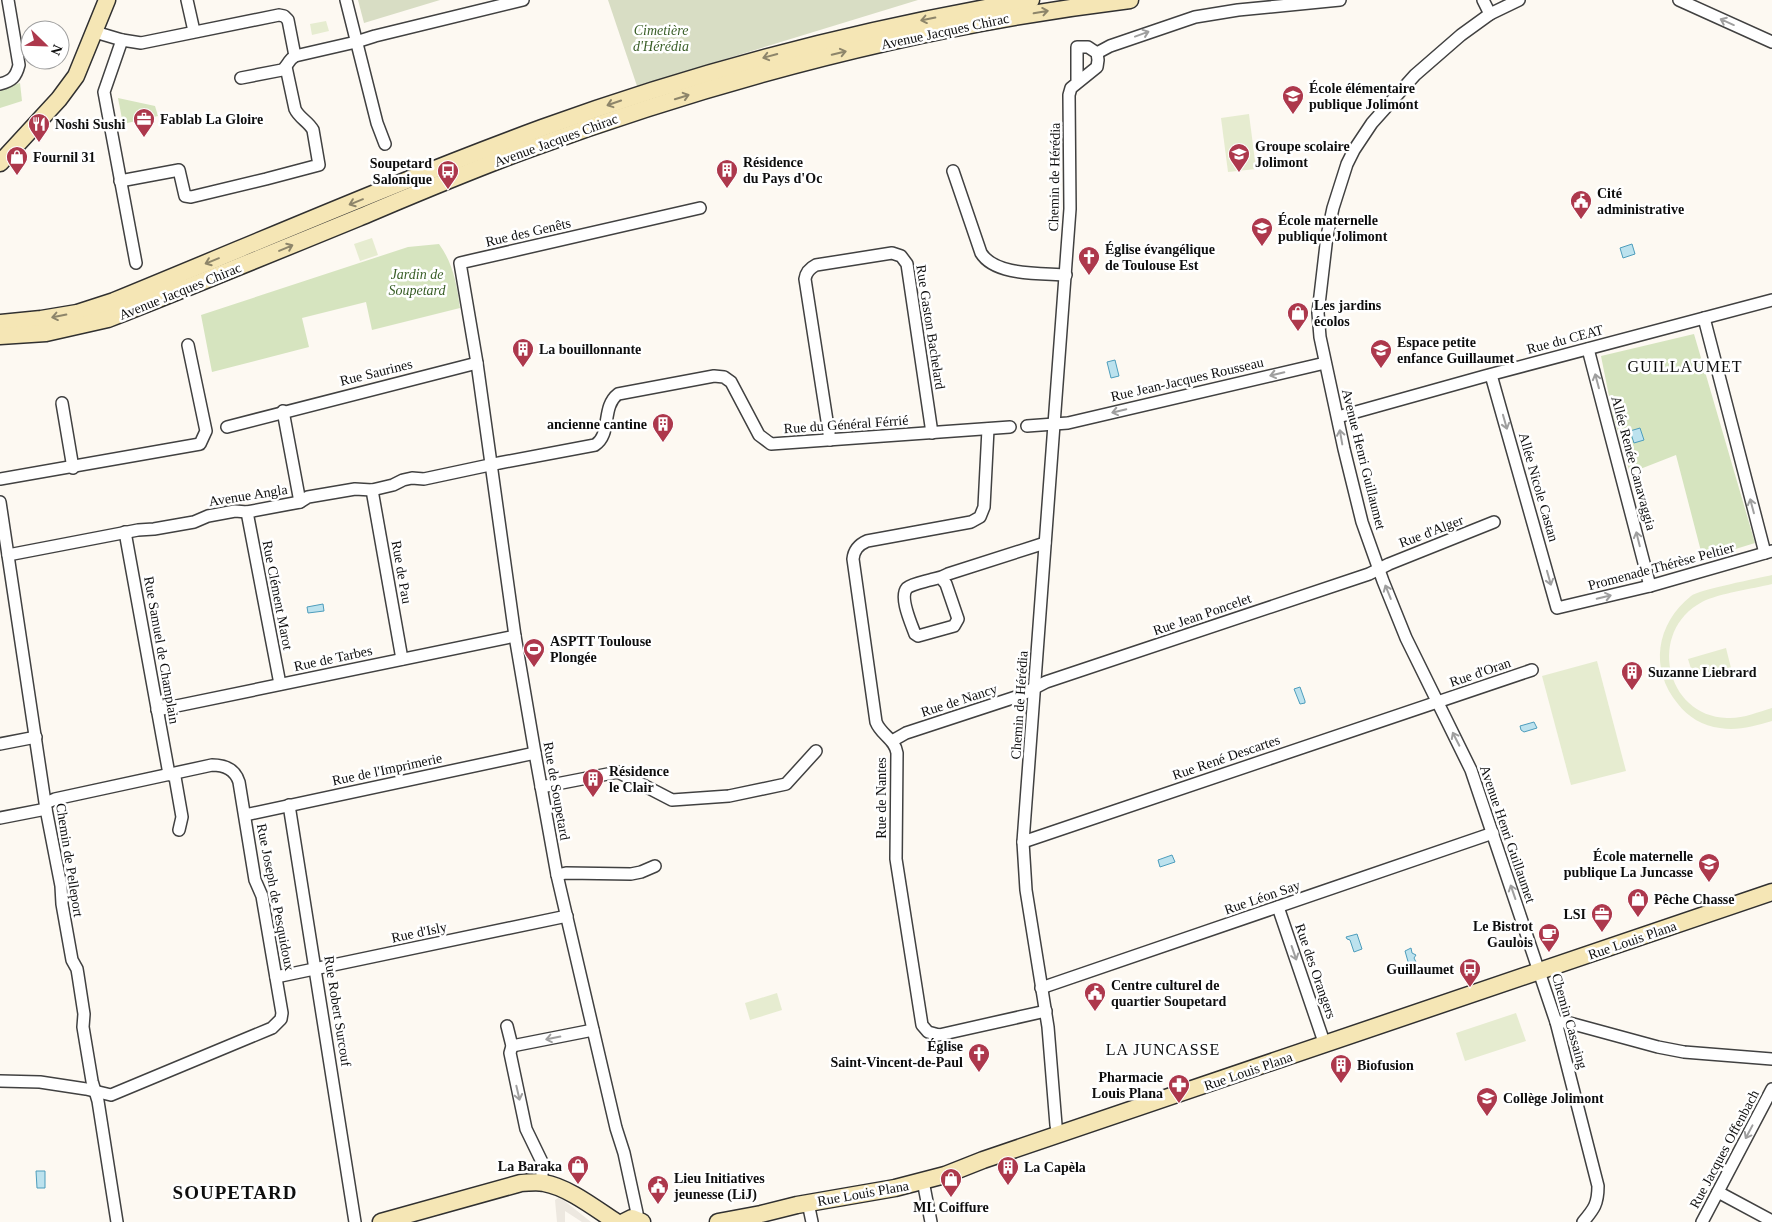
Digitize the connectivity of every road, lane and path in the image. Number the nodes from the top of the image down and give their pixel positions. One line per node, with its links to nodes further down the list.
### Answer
1 (8, 0): 24 (street)
2 (108, 0): 15 (main road)
3 (187, 0): 14 (street)
4 (346, 0): 17 (street)
5 (523, 0): 17 (street)
6 (1031, 0): 34 (main road, Avenue Jacques Chirac, one-way to 34)
7 (1130, 0): 35 (main road, Avenue Jacques Chirac, one-way to 7)
8 (1340, 0): 19 (street, one-way to 8)
9 (1483, 0): 13 (street)
10 (1519, 0): 12 (street, Avenue Henri Guillaumet)
11 (1679, 0): 18 (street, one-way to 11)
12 (1503, 4): 13 (street, Avenue Henri Guillaumet)
13 (1490, 14): 38 (street, Avenue Henri Guillaumet)
14 (194, 31): 16 (street); 20 (street)
15 (95, 32): 16 (street); 26 (main road)
16 (122, 40): 28 (street)
17 (356, 42): 20 (street); 25 (street)
18 (1772, 42)
19 (1097, 52): 23 (street); 23 (street, Chemin de Hérédia)
20 (295, 56): 21 (street)
21 (286, 67): 22 (street); 28 (street)
22 (241, 78)
23 (1077, 83): 31 (street, Chemin de Hérédia)
24 (0, 84)
25 (385, 144)
26 (0, 163)
27 (952, 170): 31 (street)
28 (120, 181): 30 (street)
29 (700, 208): 39 (street, Rue des Genêts)
30 (136, 263)
31 (1066, 275): 44 (street, Chemin de Hérédia)
32 (1772, 300): 33 (street, Rue du CEAT)
33 (1704, 318): 37 (street, Rue du CEAT); 62 (street, one-way to 33)
34 (0, 322)
35 (0, 336)
36 (188, 345): 52 (street)
37 (1588, 349): 40 (street, Rue du CEAT); 66 (street, Allée Renée Canavaggia, one-way to 37)
38 (1325, 362): 43 (street, Avenue Henri Guillaumet); 44 (street, Rue Jean-Jacques Rousseau, one-way to 44)
39 (477, 363): 42 (street, Rue Saurines); 51 (street, Rue de Soupetard)
40 (1491, 375): 43 (street, Rue du CEAT); 67 (street, Allée Nicole Castan, one-way to 67)
41 (62, 403): 52 (street)
42 (283, 411): 45 (street, Rue Saurines); 57 (street)
43 (1338, 417): 64 (street, Avenue Henri Guillaumet, one-way to 43)
44 (1055, 424): 46 (street); 61 (street, Chemin de Hérédia)
45 (227, 426)
46 (1026, 426)
47 (1010, 427): 48 (street, Rue du Général Férrié)
48 (988, 429): 49 (street, Rue du Général Férrié); 76 (street, Rue de Nantes)
49 (932, 433): 50 (street, Rue du Général Férrié); 50 (street, Rue Gaston Bachelard)
50 (830, 440): 51 (street, Rue du Général Férrié)
51 (490, 465): 55 (street, Avenue Angla); 68 (street, Rue de Soupetard)
52 (73, 468): 53 (street)
53 (0, 478): 54 (street)
54 (0, 486)
55 (372, 490): 57 (street, Avenue Angla); 69 (street, Rue de Pau)
56 (0, 502): 63 (street, Chemin de Pelleport)
57 (300, 502): 58 (street, Avenue Angla)
58 (247, 512): 60 (street, Avenue Angla); 71 (street, Rue Clément Marot)
59 (1494, 522): 64 (street, Rue d'Alger)
60 (125, 532): 63 (street, Avenue Angla); 74 (street, Rue Samuel de Champlain)
61 (1045, 543): 65 (street); 72 (street, Chemin de Hérédia)
62 (1768, 552): 66 (street, Promenade Thérèse Peltier)
63 (8, 555): 75 (street, Chemin de Pelleport)
64 (1379, 568): 72 (street, Rue Jean Poncelet); 73 (street, Avenue Henri Guillaumet, one-way to 64)
65 (941, 578): 65 (street)
66 (1650, 586): 67 (street, Promenade Thérèse Peltier, one-way to 66)
67 (1557, 608)
68 (515, 636): 69 (street, Rue de Tarbes); 79 (street, Rue de Soupetard)
69 (402, 659): 71 (street, Rue de Tarbes)
70 (1532, 670): 73 (street, Rue d'Oran)
71 (280, 684): 74 (street, Rue de Tarbes)
72 (1035, 687): 76 (street, Rue de Nancy); 88 (street, Chemin de Hérédia)
73 (1438, 702): 87 (street, Avenue Henri Guillaumet, one-way to 73); 88 (street, Rue René Descartes)
74 (157, 710): 80 (street, Rue Samuel de Champlain)
75 (36, 737): 77 (street); 83 (street, Chemin de Pelleport)
76 (892, 741): 98 (street, Rue de Nantes)
77 (0, 744)
78 (816, 751): 81 (street)
79 (535, 753): 81 (street, Rue de Soupetard); 82 (street, Rue de l'Imprimerie)
80 (169, 774): 83 (street, Rue Joseph de Pesquidoux); 84 (street, Rue Joseph de Pesquidoux); 86 (street, Rue Samuel de Champlain)
81 (541, 787): 90 (street, Rue de Soupetard)
82 (289, 805): 84 (street, Rue de l'Imprimerie); 94 (street, Rue Robert Surcouf)
83 (46, 806): 85 (street, Rue Joseph de Pesquidoux); 107 (street, Chemin de Pelleport)
84 (245, 815): 96 (street, Rue Joseph de Pesquidoux)
85 (0, 818)
86 (179, 830)
87 (1493, 833): 92 (street, Rue Léon Say); 95 (street, Avenue Henri Guillaumet, one-way to 87)
88 (1023, 842): 97 (street, Chemin de Hérédia)
89 (655, 866): 90 (street)
90 (557, 875): 93 (street, Rue de Soupetard)
91 (1772, 892): 95 (main road, Rue Louis Plana)
92 (1278, 907): 97 (street, Rue Léon Say); 102 (street, Rue des Orangers, one-way to 102)
93 (568, 916): 94 (street, Rue d'Isly); 101 (street, Rue de Soupetard)
94 (316, 969): 96 (street, Rue d'Isly); 116 (street, Rue Robert Surcouf)
95 (1539, 971): 99 (street, Chemin Cassaing); 102 (main road, Rue Louis Plana)
96 (276, 977): 107 (street, Rue Joseph de Pesquidoux)
97 (1041, 988): 98 (street, Chemin de Hérédia)
98 (1046, 1011): 108 (street, Chemin de Hérédia)
99 (1556, 1022): 104 (street); 122 (street, Chemin Cassaing)
100 (507, 1026): 103 (street)
101 (593, 1030): 103 (street, one-way to 103); 113 (street, Rue de Soupetard)
102 (1325, 1044): 108 (main road, Rue Louis Plana)
103 (512, 1046): 110 (street, one-way to 110)
104 (1772, 1059)
105 (0, 1081): 107 (street, Rue Joseph de Pesquidoux)
106 (1772, 1089): 111 (street, Rue Jacques Offenbach, one-way to 111)
107 (95, 1092): 115 (street, Chemin de Pelleport)
108 (1058, 1135): 109 (main road, Rue Louis Plana)
109 (923, 1181): 112 (main road, Rue Louis Plana); 121 (street)
110 (542, 1182): 117 (main road); 118 (main road)
111 (1718, 1192): 114 (street); 123 (street, Rue Jacques Offenbach)
112 (808, 1203): 119 (main road, Rue Louis Plana); 120 (street)
113 (634, 1221)
114 (1772, 1221)
115 (117, 1222)
116 (355, 1222)
117 (382, 1222)
118 (616, 1222)
119 (718, 1222)
120 (812, 1222)
121 (931, 1222)
122 (1583, 1222)
123 (1702, 1222)

